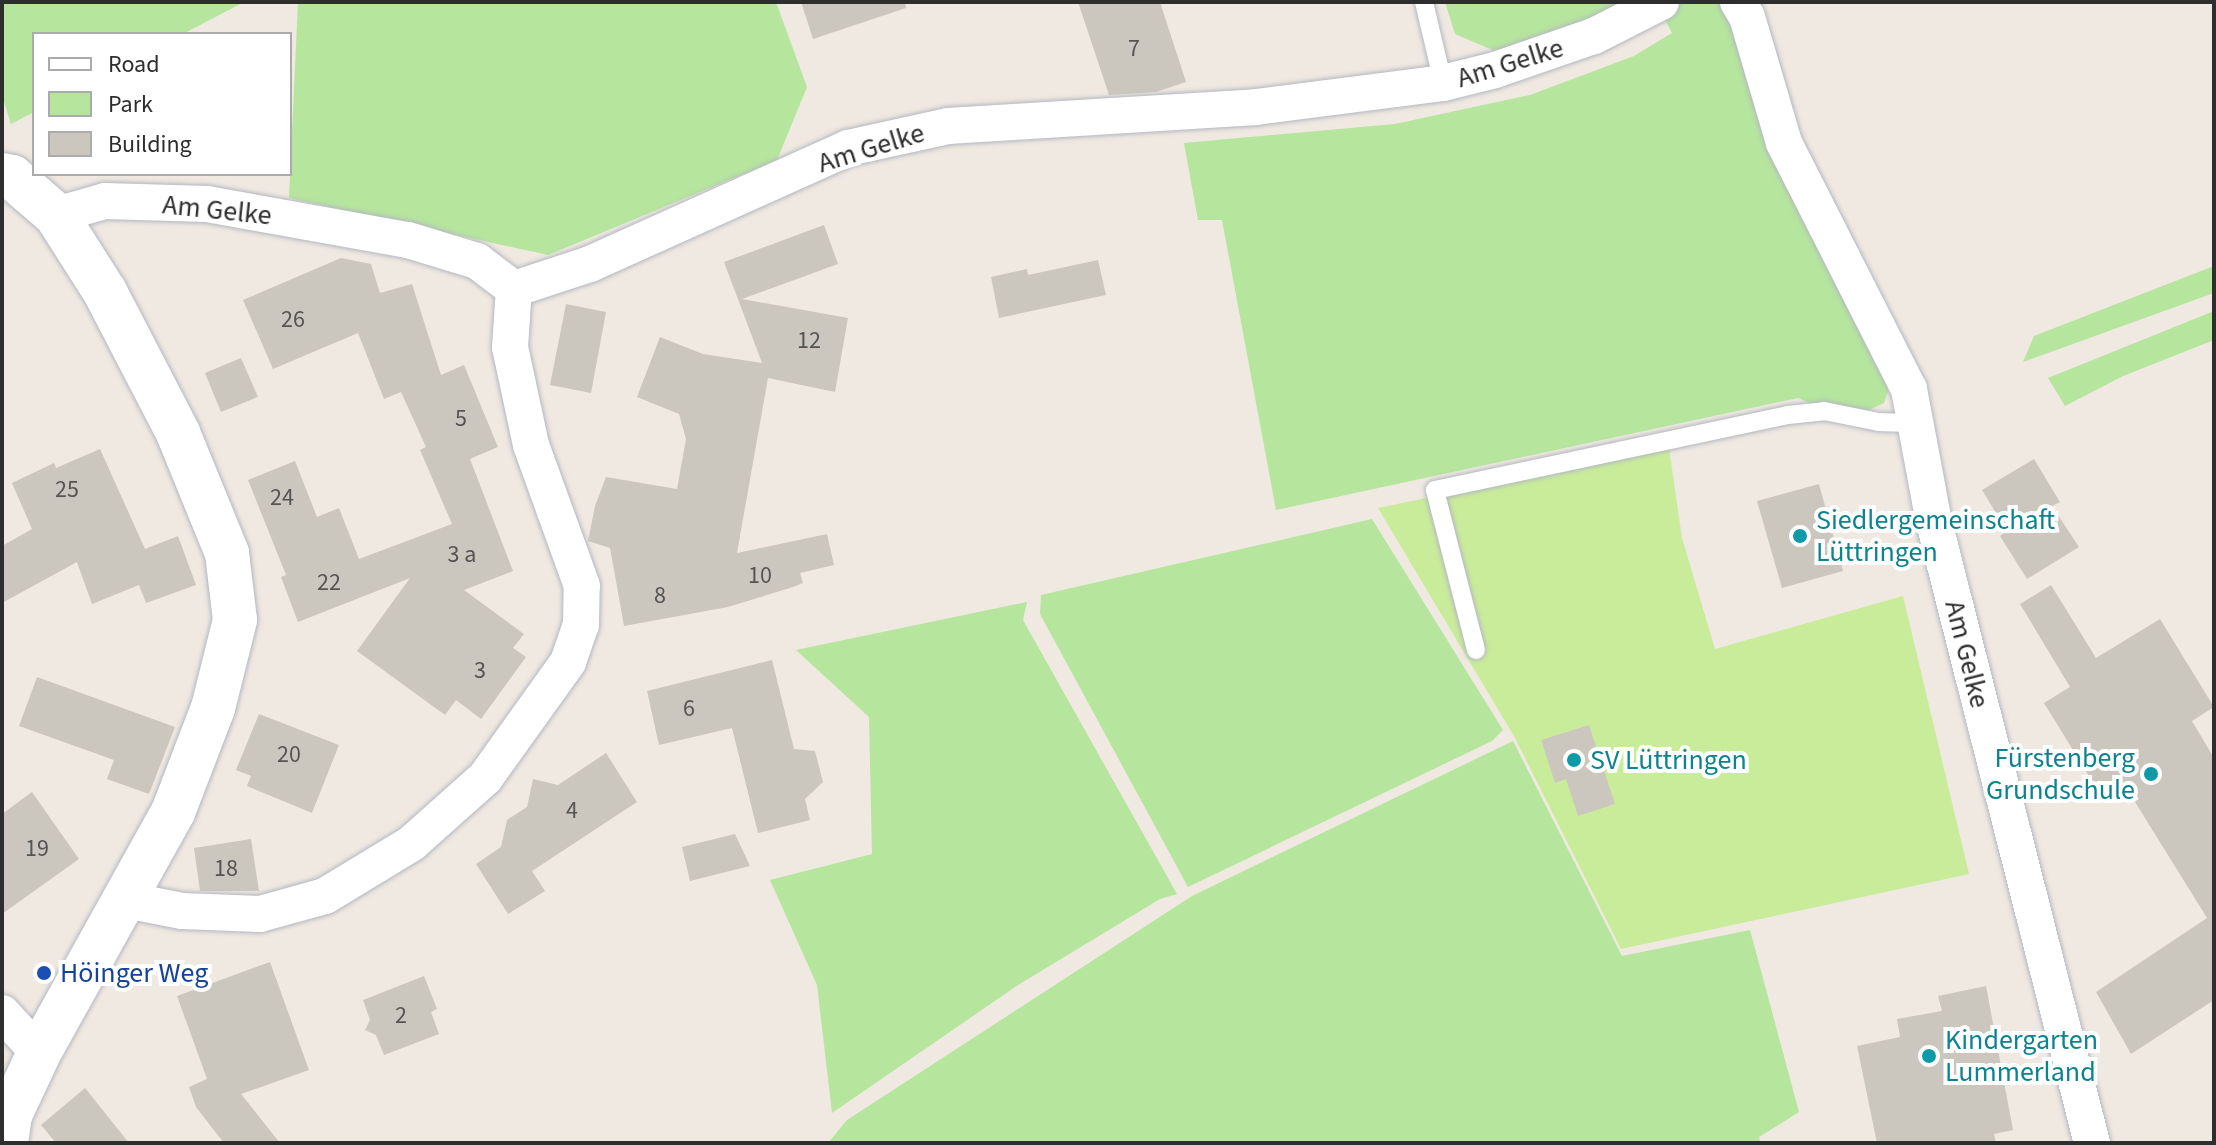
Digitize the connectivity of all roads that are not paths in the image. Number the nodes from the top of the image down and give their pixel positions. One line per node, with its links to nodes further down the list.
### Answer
1 (1424, 2): 4 (lane)
2 (1661, 2): 4 (street, Am Gelke)
3 (1738, 2): 8 (street, Am Gelke)
4 (1443, 83): 7 (street, Am Gelke)
5 (2, 175): 6 (street)
6 (56, 215): 7 (street, Am Gelke); 10 (street)
7 (514, 289): 10 (street)
8 (1914, 423): 9 (lane); 14 (street, Am Gelke)
9 (1476, 650)
10 (126, 900): 12 (street)
11 (2, 1013): 12 (street)
12 (39, 1053): 13 (street)
13 (6, 1143)
14 (2092, 1143)

